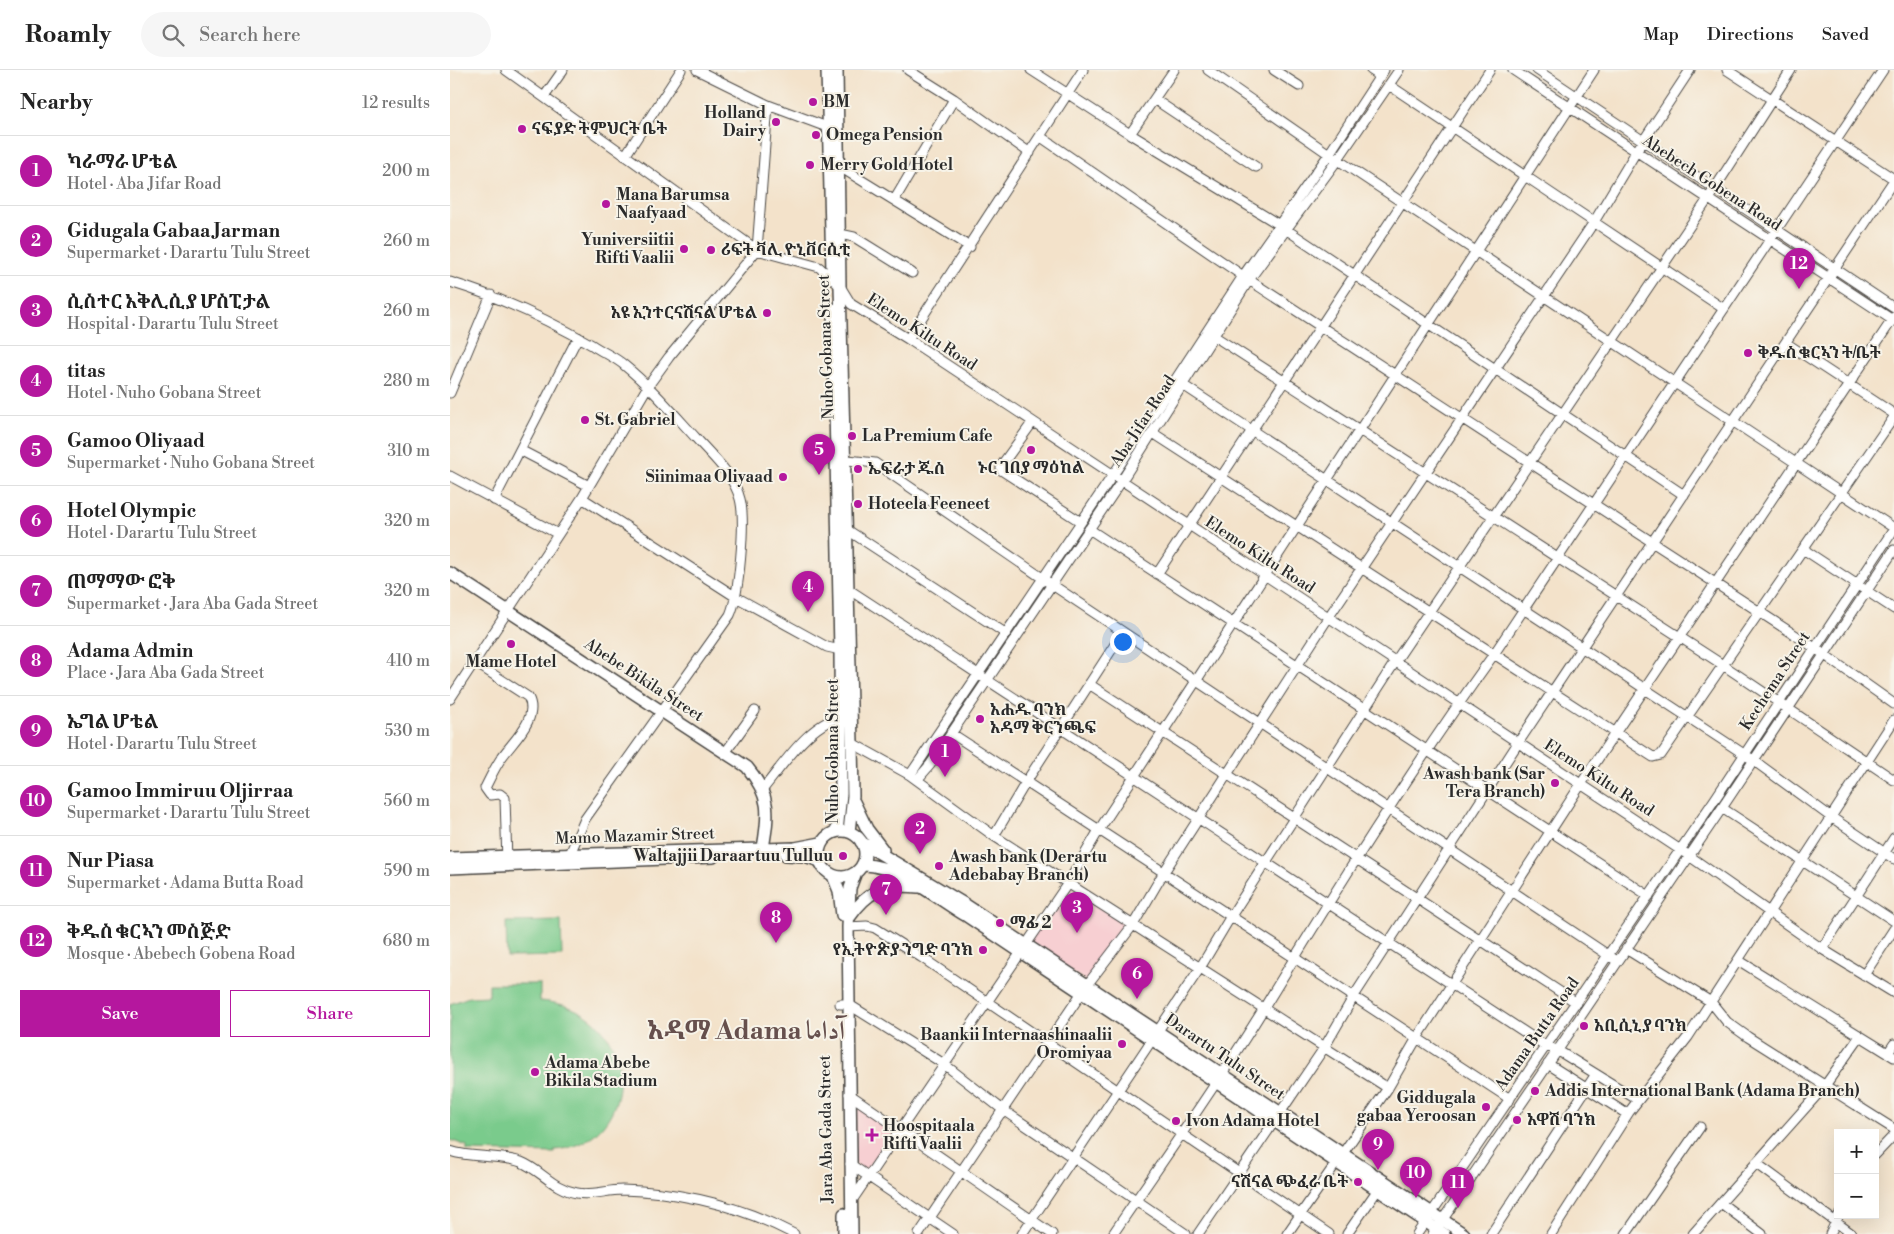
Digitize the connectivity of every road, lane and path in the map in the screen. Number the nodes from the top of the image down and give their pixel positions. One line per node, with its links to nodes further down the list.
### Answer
1 (506, 70): 28 (street)
2 (563, 70): 28 (street)
3 (681, 70): 43 (street)
4 (697, 70): 32 (street)
5 (827, 70): 34 (main road, Nuho Gobana Street)
6 (837, 70): 45 (main road, Nuho Gobana Street)
7 (908, 70): 29 (street)
8 (1031, 70): 26 (street)
9 (1083, 70): 26 (street)
10 (1174, 70): 30 (street)
11 (1208, 70): 42 (street)
12 (1274, 70): 25 (street)
13 (1371, 70): 23 (street)
14 (1399, 70): 24 (street, Aba Jifar Road)
15 (1490, 70): 35 (street)
16 (1513, 70): 33 (street, Abebech Gobena Road)
17 (1537, 70): 27 (street, Abebech Gobena Road)
18 (1594, 70): 27 (street)
19 (1690, 70): 39 (street)
20 (1727, 70): 31 (street)
21 (1791, 70): 31 (street)
22 (1883, 70): 38 (street)
23 (1382, 73): 42 (street, Aba Jifar Road)
24 (1389, 85): 35 (street); 44 (street, Aba Jifar Road)
25 (1299, 86)
26 (1068, 94): 36 (street); 37 (street)
27 (1577, 96): 33 (street); 39 (street, Abebech Gobena Road)
28 (544, 97): 43 (street)
29 (954, 99): 41 (street); 50 (street)
30 (1154, 99): 36 (street); 46 (street)
31 (1772, 100): 38 (street); 49 (street)
32 (768, 105): 34 (street); 59 (street)
33 (1570, 106): 40 (street, Abebech Gobena Road); 47 (street)
34 (828, 127): 45 (main road, Nuho Gobana Street)
35 (1452, 127): 47 (street); 52 (street)
36 (1130, 134): 54 (street)
37 (1041, 137): 41 (street); 65 (street)
38 (1836, 141): 48 (street); 55 (street)
39 (1643, 142): 40 (street); 49 (street, Abebech Gobena Road)
40 (1636, 152): 51 (street, Abebech Gobena Road); 53 (street)
41 (1030, 153): 58 (street)
42 (1329, 154): 44 (street); 54 (street, Aba Jifar Road)
43 (625, 156): 59 (street)
44 (1338, 159): 52 (street); 54 (street, Aba Jifar Road)
45 (833, 163): 50 (street); 56 (main road, Nuho Gobana Street); 68 (main road, Nuho Gobana Street)
46 (1256, 167)
47 (1527, 177): 53 (street); 60 (street)
48 (1894, 180): 62 (street)
49 (1714, 190): 51 (street); 55 (street, Abebech Gobena Road)
50 (894, 199): 58 (street)
51 (1708, 199): 57 (street, Abebech Gobena Road); 61 (street)
52 (1402, 202): 60 (street); 64 (street)
53 (1594, 222): 61 (street); 70 (street)
54 (1282, 226): 64 (street); 65 (street, Aba Jifar Road)
55 (1777, 231): 57 (street); 62 (street, Abebech Gobena Road)
56 (840, 234): 63 (street); 68 (main road, Nuho Gobana Street)
57 (1771, 240): 66 (street, Abebech Gobena Road); 72 (street)
58 (970, 247): 78 (street)
59 (758, 250): 68 (street); 86 (street)
60 (1477, 252): 70 (street); 74 (street)
61 (1662, 267): 72 (street); 79 (street)
62 (1835, 269): 66 (street); 71 (street, Abebech Gobena Road)
63 (912, 273)
64 (1355, 274): 74 (street); 75 (street)
65 (1246, 278): 75 (street); 76 (street, Aba Jifar Road); 104 (street, Aba Jifar Road)
66 (1829, 278): 73 (street, Abebech Gobena Road); 80 (street)
67 (450, 282): 69 (street)
68 (836, 282): 78 (street, Elemo Kiltu Road); 99 (main road, Nuho Gobana Street)
69 (492, 294): 77 (street); 88 (street)
70 (1544, 296): 79 (street); 81 (street)
71 (1894, 308)
72 (1724, 309): 84 (street)
73 (1893, 319): 85 (street)
74 (1430, 324): 81 (street); 82 (street)
75 (1320, 326): 82 (street); 83 (street)
76 (1214, 336): 83 (street); 87 (street, Aba Jifar Road)
77 (578, 337): 86 (street); 97 (street)
78 (908, 339): 93 (street, Elemo Kiltu Road)
79 (1612, 341): 84 (street); 89 (street)
80 (1786, 343): 85 (street); 92 (street)
81 (1495, 369): 89 (street); 91 (street)
82 (1396, 375): 91 (street); 94 (street)
83 (1284, 380): 94 (street); 95 (street)
84 (1675, 383): 92 (street); 98 (street)
85 (1849, 384): 90 (street); 101 (street)
86 (648, 386): 108 (street); 138 (street)
87 (1183, 386): 95 (street); 96 (street, Aba Jifar Road)
88 (450, 393)
89 (1562, 415): 98 (street); 100 (street)
90 (1894, 416): 109 (street)
91 (1462, 419): 100 (street); 102 (street)
92 (1733, 422): 101 (street); 110 (street)
93 (1032, 423): 104 (street, Elemo Kiltu Road); 115 (street)
94 (1360, 429): 102 (street); 106 (street)
95 (1251, 430): 105 (street); 106 (street)
96 (1152, 433): 105 (street); 107 (street, Aba Jifar Road)
97 (520, 450): 108 (street); 112 (street)
98 (1626, 457): 110 (street); 113 (street)
99 (840, 459): 120 (main road, Nuho Gobana Street); 132 (street); 151 (main road, Nuho Gobana Street)
100 (1530, 463): 113 (street); 114 (street)
101 (1796, 463): 109 (street); 134 (street)
102 (1426, 472): 114 (street); 116 (street)
103 (450, 476): 112 (street)
104 (1112, 476): 107 (street, Elemo Kiltu Road); 115 (street, Aba Jifar Road)
105 (1221, 476): 117 (street); 118 (street)
106 (1327, 480): 116 (street); 117 (street)
107 (1121, 482): 118 (street, Elemo Kiltu Road); 121 (street, Aba Jifar Road)
108 (589, 486): 111 (street)
109 (1842, 494): 119 (street); 124 (street)
110 (1684, 495): 123 (street)
111 (582, 498): 122 (street); 138 (street)
112 (494, 500): 122 (street)
113 (1594, 504): 123 (street); 126 (street)
114 (1494, 516): 126 (street); 127 (street)
115 (1081, 522): 132 (street, Aba Jifar Road)
116 (1392, 523): 127 (street); 128 (street)
117 (1297, 525): 128 (street); 131 (street)
118 (1188, 526): 130 (street); 131 (street, Elemo Kiltu Road)
119 (1894, 528): 136 (street, Kechema Street)
120 (846, 529): 135 (main road, Nuho Gobana Street); 147 (street)
121 (1089, 529): 130 (street); 133 (street, Aba Jifar Road)
122 (558, 534): 141 (street)
123 (1653, 543): 134 (street); 137 (street)
124 (1803, 549): 136 (street); 143 (street)
125 (1894, 550): 136 (street, Kechema Street)
126 (1558, 558): 137 (street); 139 (street)
127 (1460, 567): 139 (street); 142 (street)
128 (1362, 568): 142 (street); 144 (street)
129 (450, 572): 141 (main road, Abebe Bikila Street)
130 (1157, 574): 145 (street)
131 (1264, 576): 144 (street, Elemo Kiltu Road); 145 (street)
132 (1042, 578): 133 (street); 147 (street, Aba Jifar Road)
133 (1051, 584): 146 (street); 159 (street, Aba Jifar Road)
134 (1715, 584): 143 (street); 148 (street)
135 (848, 589): 151 (main road, Nuho Gobana Street); 158 (street)
136 (1862, 589): 140 (street); 150 (street, Kechema Street); 153 (street, Kechema Street)
137 (1617, 596): 148 (street); 149 (street)
138 (736, 598): 151 (street); 170 (street)
139 (1524, 609): 149 (street); 152 (street)
140 (1894, 609)
141 (508, 611): 154 (street); 170 (main road, Abebe Bikila Street)
142 (1430, 612): 152 (street); 155 (street)
143 (1759, 612): 150 (street); 156 (street)
144 (1328, 618): 155 (street, Elemo Kiltu Road); 157 (street)
145 (1233, 624): 157 (street); 160 (street)
146 (1123, 632): 160 (street); 161 (street)
147 (1005, 633): 158 (street, Aba Jifar Road)
148 (1680, 637): 156 (street); 162 (street)
149 (1582, 648): 162 (street); 163 (street)
150 (1815, 648): 153 (street); 165 (street, Kechema Street)
151 (845, 651): 172 (main road, Nuho Gobana Street)
152 (1494, 654): 163 (street); 166 (street)
153 (1823, 655): 167 (street); 168 (street, Kechema Street)
154 (474, 662): 164 (street); 221 (street)
155 (1395, 662): 166 (street, Elemo Kiltu Road); 169 (street)
156 (1723, 665): 165 (street); 173 (street)
157 (1297, 666): 169 (street); 175 (street)
158 (977, 674): 159 (street); 189 (street, Aba Jifar Road)
159 (986, 680): 176 (street); 178 (street, Aba Jifar Road)
160 (1196, 681): 175 (street); 177 (street)
161 (1089, 684): 176 (street); 177 (street)
162 (1645, 689): 173 (street); 179 (street)
163 (1553, 692): 179 (street); 181 (street)
164 (450, 700)
165 (1779, 702): 168 (street); 184 (street, Kechema Street)
166 (1458, 704): 181 (street, Elemo Kiltu Road); 182 (street)
167 (1894, 704)
168 (1788, 708): 184 (street, Kechema Street); 185 (street)
169 (1364, 710): 182 (street); 186 (street)
170 (660, 711): 183 (main road, Abebe Bikila Street); 218 (street)
171 (755, 711): 183 (street)
172 (846, 716): 180 (main road, Nuho Gobana Street); 193 (street); 196 (main road, Nuho Gobana Street)
173 (1687, 717): 179 (street); 184 (street)
174 (1894, 720): 185 (street)
175 (1260, 724): 186 (street); 187 (street)
176 (1061, 728): 188 (street); 191 (street)
177 (1162, 732): 187 (street); 188 (street)
178 (951, 733): 189 (street, Aba Jifar Road); 191 (street)
179 (1616, 733): 192 (street)
180 (852, 743): 189 (street); 195 (main road, Nuho Gobana Street)
181 (1518, 743): 192 (street, Elemo Kiltu Road); 194 (street)
182 (1428, 751): 194 (street); 198 (street)
183 (725, 753): 193 (main road, Abebe Bikila Street)
184 (1749, 758): 197 (street, Kechema Street); 199 (street); 212 (street, Kechema Street)
185 (1866, 762): 190 (street); 199 (street)
186 (1327, 768): 198 (street); 201 (street)
187 (1227, 774): 200 (street); 201 (street)
188 (1134, 776): 200 (street); 202 (street)
189 (913, 777): 206 (street)
190 (1894, 780)
191 (1026, 782): 202 (street); 206 (street)
192 (1581, 784): 203 (street); 212 (street, Elemo Kiltu Road)
193 (763, 789): 210 (main road, Abebe Bikila Street)
194 (1488, 790): 203 (street); 211 (street)
195 (852, 796): 205 (main road, Nuho Gobana Street); 227 (main road)
196 (840, 802): 204 (main road, Nuho Gobana Street); 213 (main road)
197 (1722, 808): 216 (street, Kechema Street); 223 (street)
198 (1390, 810): 211 (street); 220 (street)
199 (1831, 817): 215 (street); 223 (street)
200 (1198, 818): 224 (street); 228 (street)
201 (1294, 818): 220 (street); 224 (street)
202 (1099, 830): 228 (street); 230 (street)
203 (1550, 831): 232 (street); 233 (street)
204 (837, 832): 205 (main road); 209 (main road)
205 (849, 832): 208 (main road)
206 (994, 836): 230 (street)
207 (1894, 838): 215 (street)
208 (861, 842): 226 (main road); 227 (main road, Darartu Tulu Street)
209 (821, 843): 213 (main road, Mamo Mazamir Street); 222 (main road)
210 (763, 848): 213 (main road, Mamo Mazamir Street); 214 (main road, Mamo Mazamir Street)
211 (1449, 850): 232 (street); 235 (street)
212 (1680, 850): 216 (street, Elemo Kiltu Road); 233 (street, Adama Butta Road)
213 (794, 851): 214 (main road, Mamo Mazamir Street); 222 (main road, Mamo Mazamir Street); 236 (main road)
214 (750, 852): 218 (main road, Mamo Mazamir Street)
215 (1885, 852): 219 (street); 234 (street)
216 (1689, 856): 238 (street, Elemo Kiltu Road); 247 (street, Adama Butta Road)
217 (450, 858): 221 (main road, Mamo Mazamir Street)
218 (570, 858): 221 (main road, Mamo Mazamir Street)
219 (1894, 859)
220 (1357, 860): 235 (street); 237 (street)
221 (507, 861): 225 (main road, Mamo Mazamir Street)
222 (820, 861): 229 (main road)
223 (1803, 861): 234 (street); 238 (street)
224 (1266, 862): 237 (street); 239 (street)
225 (450, 868)
226 (859, 869): 229 (main road); 231 (main road, Darartu Tulu Street); 241 (main road, Jara Aba Gada Street)
227 (911, 872): 246 (main road, Darartu Tulu Street)
228 (1164, 872): 239 (street); 242 (street)
229 (833, 876): 236 (main road, Jara Aba Gada Street)
230 (1068, 884): 242 (street); 246 (street)
231 (919, 888): 241 (main road); 246 (main road, Darartu Tulu Street)
232 (1512, 891): 244 (street); 249 (street)
233 (1649, 896): 249 (street, Adama Butta Road)
234 (1856, 896): 240 (street); 248 (street)
235 (1417, 899): 244 (street); 245 (street)
236 (841, 902): 262 (main road, Jara Aba Gada Street)
237 (1329, 904): 245 (street); 250 (street)
238 (1768, 913): 248 (street, Elemo Kiltu Road); 251 (street)
239 (1231, 916): 250 (street); 253 (street)
240 (1894, 920)
241 (848, 923): 259 (street); 262 (main road, Jara Aba Gada Street)
242 (1133, 925): 253 (street); 256 (street)
243 (1894, 929): 254 (street)
244 (1480, 940): 255 (street); 261 (street)
245 (1389, 943): 255 (street); 258 (street)
246 (1022, 949): 256 (main road, Darartu Tulu Street); 259 (street)
247 (1626, 949): 252 (street, Adama Butta Road); 260 (street)
248 (1822, 949): 254 (street, Elemo Kiltu Road)
249 (1609, 956): 252 (street); 261 (street, Adama Butta Road)
250 (1294, 957): 258 (street); 263 (street)
251 (1738, 960): 260 (street); 265 (street)
252 (1617, 962): 271 (street, Adama Butta Road)
253 (1200, 968): 263 (street); 264 (street)
254 (1864, 975): 257 (street, Elemo Kiltu Road)
255 (1451, 984): 266 (street); 269 (street)
256 (1084, 990): 264 (main road, Darartu Tulu Street); 267 (street)
257 (1894, 994)
258 (1354, 996): 266 (street); 270 (street)
259 (987, 1001): 267 (street); 273 (street)
260 (1711, 1002): 277 (street); 283 (street)
261 (1577, 1003): 269 (street, Adama Butta Road)
262 (844, 1004): 273 (street); 281 (main road, Jara Aba Gada Street); 312 (main road, Jara Aba Gada Street)
263 (1264, 1009): 270 (street); 276 (street)
264 (1153, 1036): 276 (main road, Darartu Tulu Street); 280 (street)
265 (1860, 1036): 272 (street); 277 (street)
266 (1417, 1038): 278 (street); 282 (street)
267 (1048, 1043): 280 (street); 284 (street)
268 (1894, 1044): 272 (street)
269 (1546, 1046): 271 (street); 282 (street, Adama Butta Road)
270 (1324, 1048): 278 (street); 286 (street)
271 (1557, 1050): 274 (street, Adama Butta Road); 275 (street)
272 (1891, 1055)
273 (944, 1064): 284 (street); 289 (street)
274 (1548, 1064): 279 (street); 310 (street, Adama Butta Road)
275 (1596, 1074): 279 (street); 283 (street)
276 (1218, 1078): 286 (main road, Darartu Tulu Street); 290 (street)
277 (1824, 1086): 288 (street); 297 (street)
278 (1388, 1088): 295 (street)
279 (1586, 1088): 285 (street); 326 (street)
280 (1117, 1090): 290 (street); 294 (street)
281 (849, 1094): 289 (street); 296 (main road, Jara Aba Gada Street)
282 (1510, 1099): 310 (street, Adama Butta Road)
283 (1638, 1100): 285 (street)
284 (1003, 1110): 294 (street); 298 (street)
285 (1628, 1114): 327 (street)
286 (1278, 1118): 295 (main road, Darartu Tulu Street); 299 (street)
287 (1700, 1127): 328 (street)
288 (1894, 1129)
289 (900, 1130): 298 (street); 300 (street)
290 (1181, 1134): 299 (street); 302 (street)
291 (1894, 1136): 293 (street)
292 (450, 1152): 311 (street)
293 (1879, 1152)
294 (1073, 1157): 302 (street); 309 (street)
295 (1339, 1158): 301 (main road, Darartu Tulu Street); 305 (street)
296 (850, 1164): 300 (street); 303 (main road, Jara Aba Gada Street)
297 (1756, 1164): 304 (street); 306 (street)
298 (961, 1172): 307 (street); 309 (street)
299 (1240, 1173): 305 (street); 320 (street)
300 (868, 1177): 303 (street); 307 (street)
301 (1381, 1186): 310 (main road, Darartu Tulu Street); 323 (street)
302 (1136, 1200): 318 (street); 319 (street)
303 (851, 1202): 313 (main road, Jara Aba Gada Street)
304 (1721, 1203): 329 (street); 330 (street)
305 (1300, 1214): 321 (street); 322 (street)
306 (1834, 1216)
307 (930, 1218): 314 (street); 315 (street)
308 (1838, 1219): 331 (street); 332 (street)
309 (1032, 1220): 316 (street); 317 (street)
310 (1435, 1225): 324 (street, Adama Butta Road); 325 (main road, Darartu Tulu Street)
311 (794, 1234)
312 (844, 1234)
313 (852, 1234)
314 (919, 1234)
315 (953, 1234)
316 (1022, 1234)
317 (1052, 1234)
318 (1113, 1234)
319 (1186, 1234)
320 (1198, 1234)
321 (1287, 1234)
322 (1329, 1234)
323 (1347, 1234)
324 (1418, 1234)
325 (1464, 1234)
326 (1491, 1234)
327 (1550, 1234)
328 (1626, 1234)
329 (1693, 1234)
330 (1762, 1234)
331 (1830, 1234)
332 (1852, 1234)

